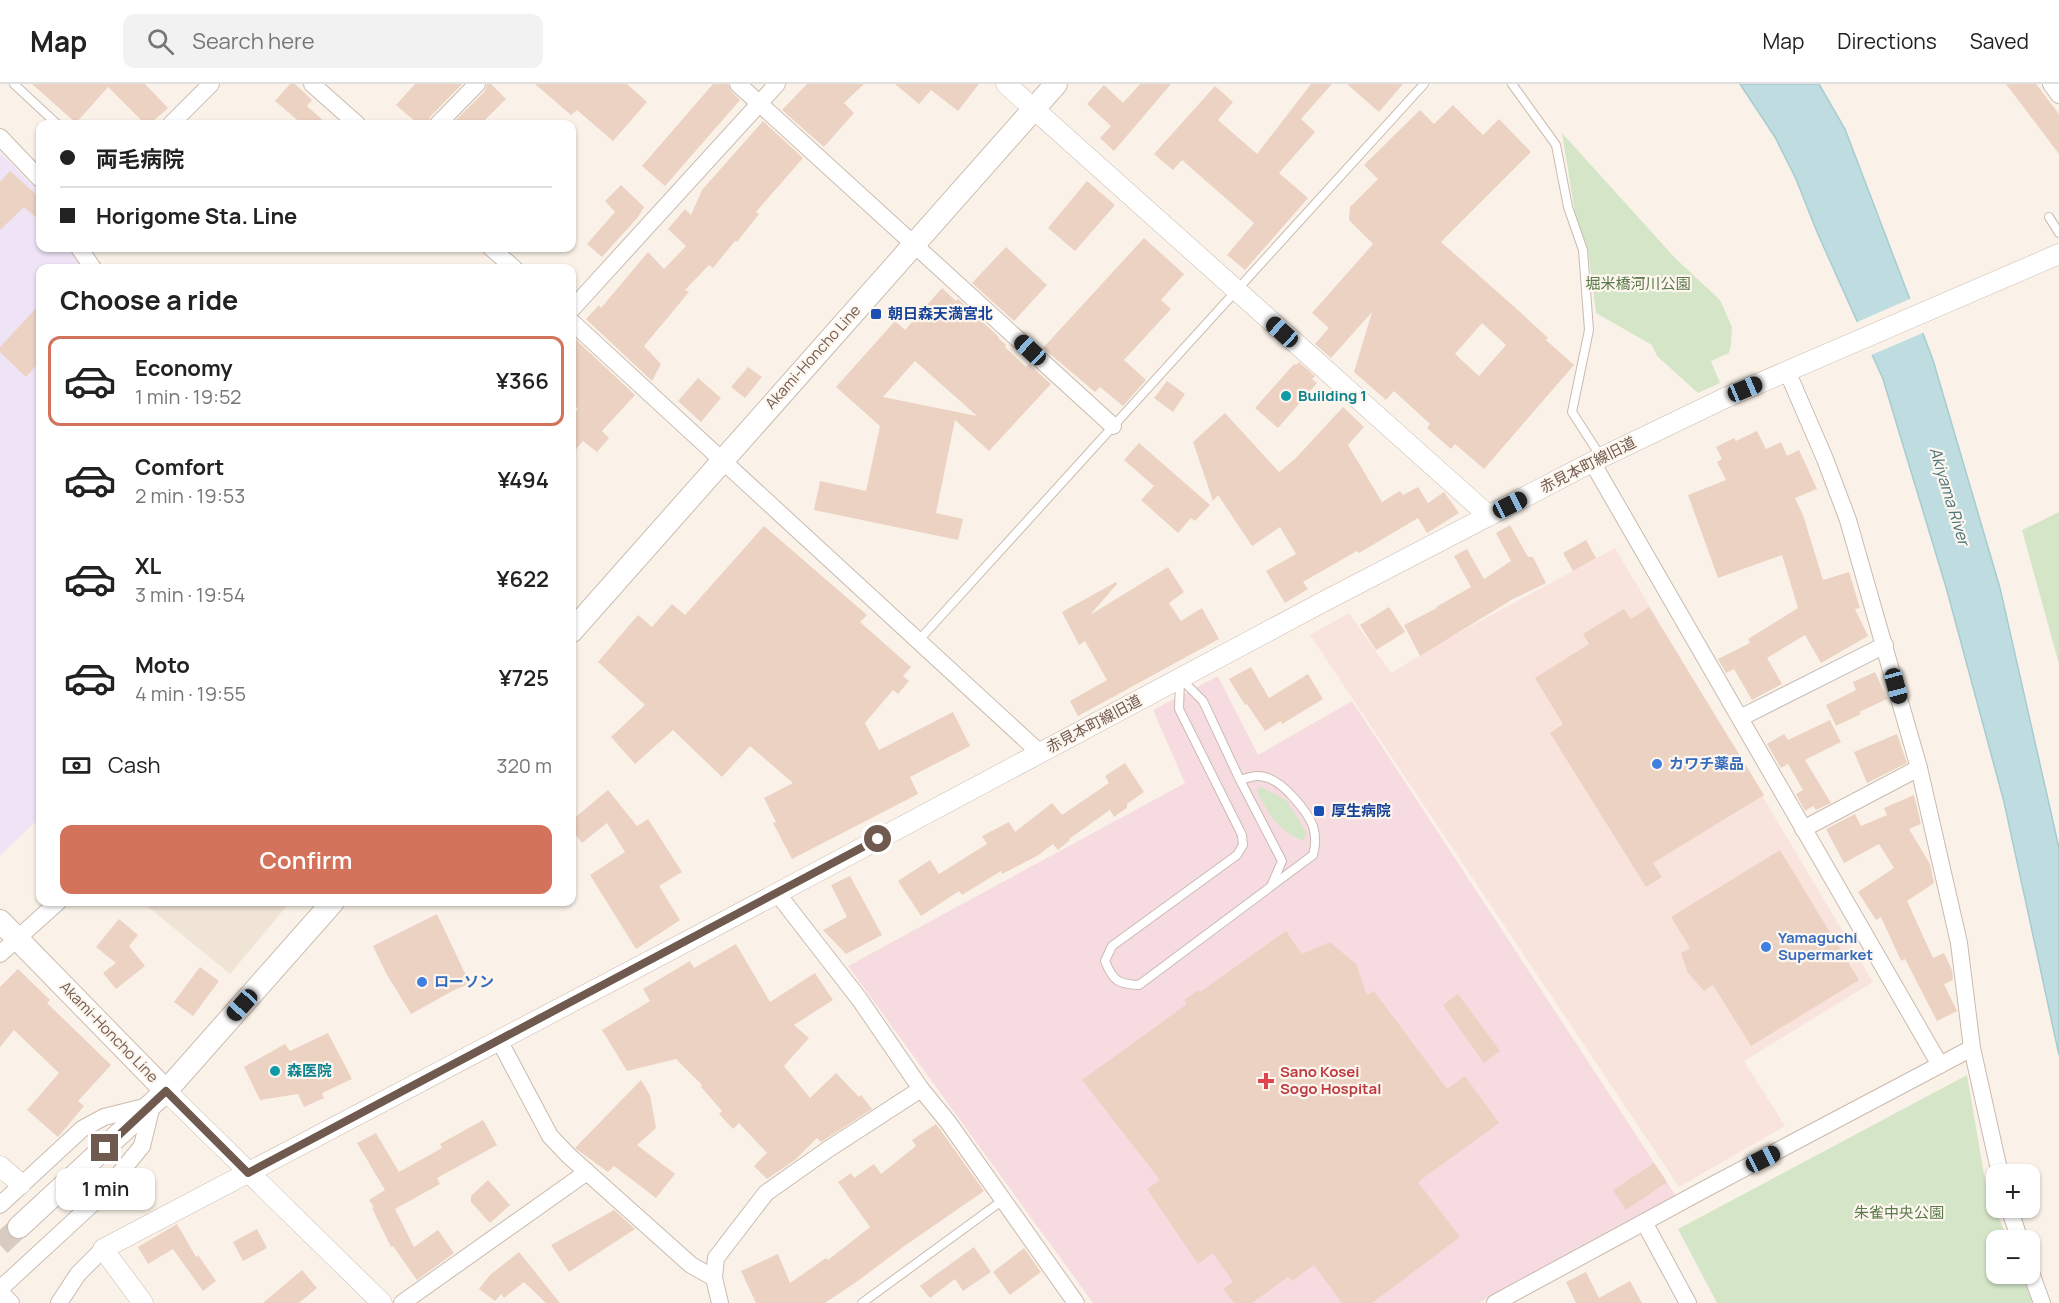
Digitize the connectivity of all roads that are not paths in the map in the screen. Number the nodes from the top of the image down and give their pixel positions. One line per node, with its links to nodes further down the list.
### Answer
1 (14, 84): 15 (lane)
2 (211, 84): 16 (street)
3 (312, 84): 17 (street)
4 (477, 84): 18 (street)
5 (738, 84): 13 (street)
6 (777, 84): 13 (street)
7 (1006, 84): 14 (street)
8 (1056, 84): 14 (main road, Akami-Honcho Line)
9 (1424, 84): 27 (lane)
10 (1512, 84): 33 (lane)
11 (2050, 84): 12 (street)
12 (2059, 95)
13 (759, 104): 23 (street); 28 (street)
14 (1034, 109): 23 (main road, Akami-Honcho Line); 27 (street)
15 (53, 120)
16 (175, 120)
17 (352, 120)
18 (442, 120)
19 (0, 137): 20 (street)
20 (36, 174)
21 (2049, 217): 22 (lane)
22 (2059, 232)
23 (914, 244): 31 (street); 32 (main road, Akami-Honcho Line)
24 (496, 252): 26 (street)
25 (2059, 254): 30 (street, 赤見本町線旧道)
26 (509, 264)
27 (1237, 291): 31 (lane); 34 (street)
28 (576, 305)
29 (576, 326): 32 (street)
30 (1787, 371): 33 (street, 赤見本町線旧道); 37 (street)
31 (1113, 426): 36 (lane)
32 (722, 460): 35 (main road, Akami-Honcho Line); 36 (street)
33 (1596, 460): 34 (street, 赤見本町線旧道); 39 (street)
34 (1489, 516): 38 (street, 赤見本町線旧道)
35 (576, 626)
36 (919, 640): 40 (street)
37 (1885, 645): 39 (street); 41 (street)
38 (1180, 678): 40 (street, 赤見本町線旧道); 42 (lane); 44 (lane)
39 (1740, 718): 43 (street)
40 (1039, 752): 45 (street, 赤見本町線旧道)
41 (1919, 768): 43 (street); 52 (street)
42 (1240, 780): 44 (lane); 44 (lane)
43 (1803, 829): 53 (street)
44 (1271, 885)
45 (777, 893): 51 (street, 赤見本町線旧道); 54 (street)
46 (53, 906): 49 (street)
47 (329, 906): 55 (main road, Akami-Honcho Line)
48 (0, 921): 49 (main road, Akami-Honcho Line)
49 (17, 938): 50 (street); 55 (main road, Akami-Honcho Line)
50 (0, 954)
51 (499, 1040): 58 (street); 59 (street, 赤見本町線旧道)
52 (1972, 1048): 53 (street); 56 (street)
53 (1940, 1065): 63 (street)
54 (921, 1089): 61 (street); 66 (street)
55 (159, 1098): 59 (street); 60 (street); 64 (main road); 68 (street)
56 (1998, 1164)
57 (0, 1166): 60 (street)
58 (587, 1172): 66 (street); 73 (street)
59 (248, 1173): 65 (street, 赤見本町線旧道); 72 (street)
60 (21, 1184): 62 (street)
61 (1003, 1200): 75 (lane); 76 (street)
62 (0, 1205)
63 (1644, 1222): 77 (street); 78 (street)
64 (20, 1227)
65 (103, 1249): 70 (street); 71 (street)
66 (714, 1278): 74 (street)
67 (2035, 1284): 79 (street)
68 (0, 1291): 69 (street)
69 (11, 1303)
70 (59, 1303)
71 (143, 1303)
72 (382, 1303)
73 (402, 1303)
74 (720, 1303)
75 (862, 1303)
76 (1076, 1303)
77 (1496, 1303)
78 (1688, 1303)
79 (2042, 1303)

